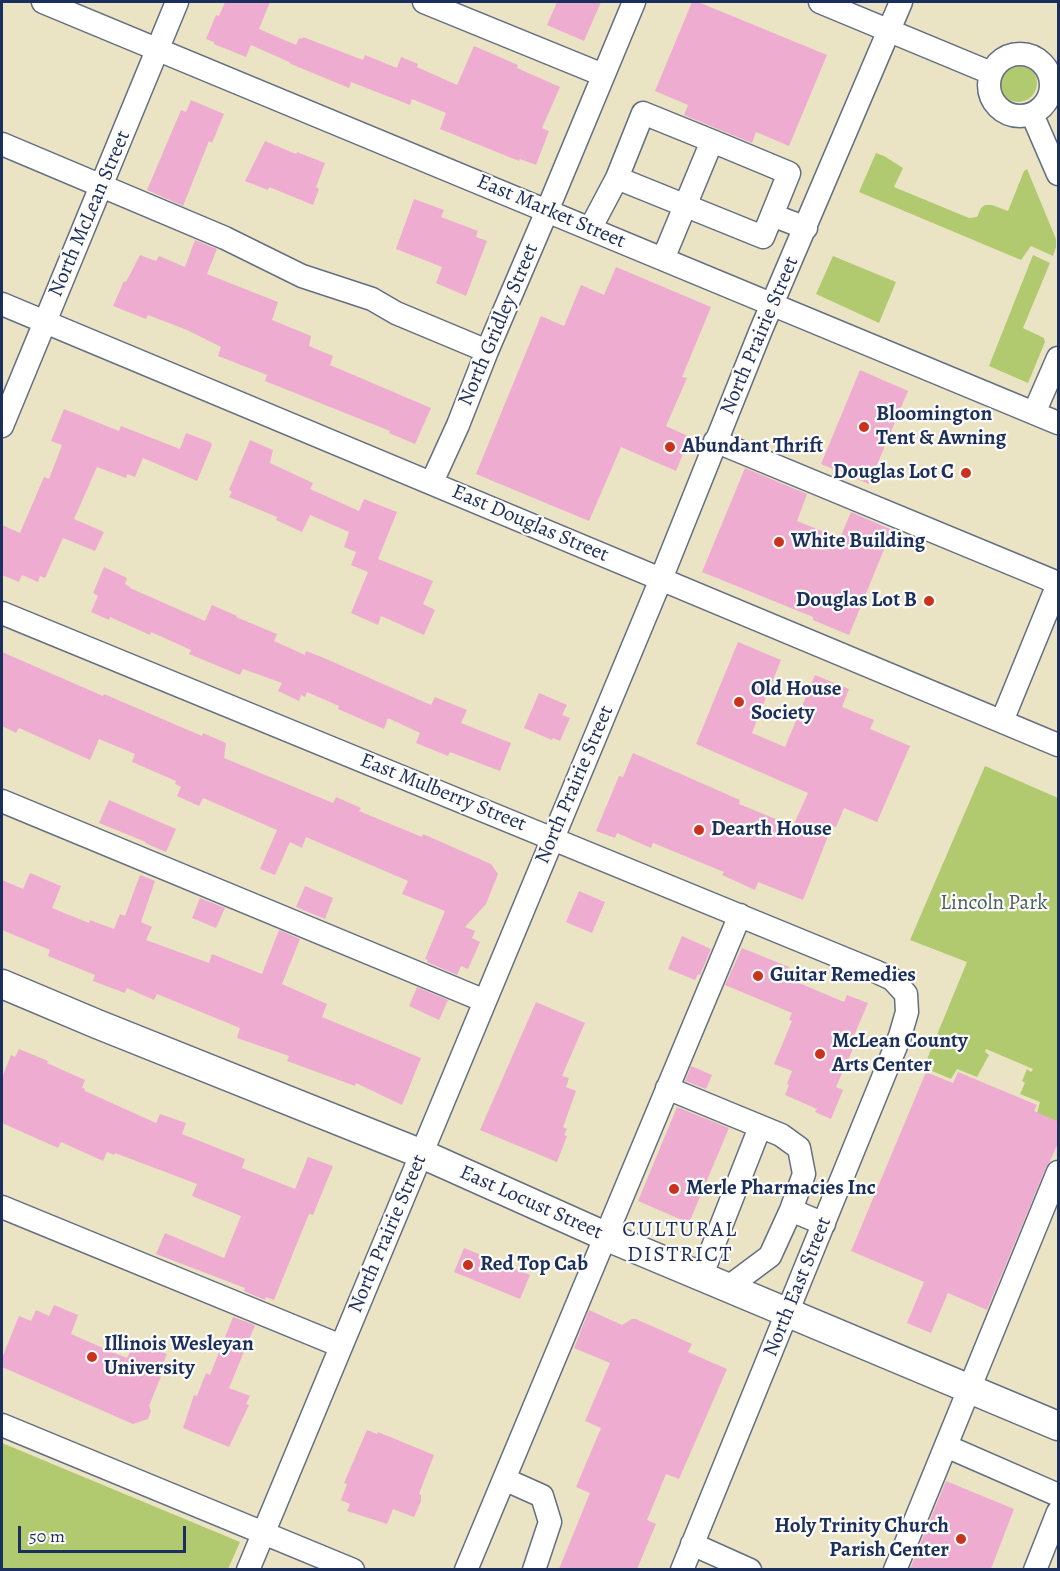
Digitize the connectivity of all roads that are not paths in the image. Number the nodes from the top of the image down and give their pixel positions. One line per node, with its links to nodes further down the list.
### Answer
1 (43, 2): 8 (street, East Market Street)
2 (177, 2): 8 (street, North McLean Street)
3 (424, 2): 10 (street)
4 (634, 2): 10 (street, North Gridley Street)
5 (820, 2): 7 (street)
6 (901, 2): 7 (street, North Prairie Street)
7 (889, 30): 9 (street); 20 (street, North Prairie Street)
8 (157, 49): 16 (street, North McLean Street); 18 (street, East Market Street)
9 (991, 73): 11 (street); 11 (street)
10 (603, 75): 18 (street, North Gridley Street)
11 (1032, 114): 14 (street)
12 (712, 141): 15 (street); 17 (street); 19 (street)
13 (2, 144): 16 (street)
14 (1059, 174)
15 (617, 178): 17 (street); 21 (street)
16 (101, 186): 25 (street, North McLean Street); 26 (street)
17 (686, 205): 19 (street); 22 (street)
18 (548, 211): 21 (street, East Market Street); 26 (street, North Gridley Street)
19 (772, 215): 20 (street)
20 (806, 228): 24 (street, North Prairie Street)
21 (590, 229): 22 (street, East Market Street)
22 (663, 259): 24 (street, East Market Street)
23 (2, 304): 25 (street, East Douglas Street)
24 (773, 305): 28 (street, East Market Street); 31 (street, North Prairie Street)
25 (45, 322): 30 (street, North McLean Street); 32 (street, East Douglas Street)
26 (487, 351): 32 (street, North Gridley Street)
27 (1059, 358): 28 (street)
28 (1034, 413): 29 (street, East Market Street)
29 (1059, 423)
30 (2, 426)
31 (715, 441): 33 (street, North Prairie Street); 34 (street)
32 (432, 482): 33 (street, East Douglas Street)
33 (662, 579): 36 (street, East Douglas Street); 39 (street, North Prairie Street)
34 (1059, 584): 36 (street)
35 (2, 613): 39 (street, East Mulberry Street)
36 (1002, 721): 37 (street, East Douglas Street)
37 (1059, 745)
38 (2, 801): 42 (street)
39 (552, 838): 40 (street, East Mulberry Street); 42 (street, North Prairie Street)
40 (740, 915): 43 (street, East Mulberry Street); 44 (street)
41 (2, 984): 46 (main road, East Locust Street)
42 (485, 1000): 46 (street, North Prairie Street)
43 (907, 1001): 50 (street, North East Street)
44 (667, 1088): 45 (street); 51 (street)
45 (760, 1127): 49 (street); 52 (street)
46 (422, 1154): 51 (main road, East Locust Street); 55 (street, North Prairie Street)
47 (1059, 1172): 56 (street)
48 (2, 1207): 55 (street)
49 (791, 1210): 50 (street); 53 (street)
50 (824, 1224): 54 (street, North East Street)
51 (605, 1236): 52 (main road, East Locust Street); 60 (street)
52 (700, 1276): 53 (main road, East Locust Street)
53 (727, 1288): 54 (main road, East Locust Street)
54 (788, 1314): 56 (main road, East Locust Street); 64 (street, North East Street)
55 (341, 1346): 63 (street, North Prairie Street)
56 (969, 1389): 58 (main road, East Locust Street); 59 (street)
57 (2, 1425): 63 (street)
58 (1059, 1426)
59 (946, 1446): 61 (street); 71 (street)
60 (504, 1479): 67 (street); 68 (street)
61 (1059, 1495)
62 (1059, 1512): 72 (street)
63 (263, 1533): 65 (street, North Prairie Street); 66 (street)
64 (692, 1544): 69 (street, North East Street); 70 (street)
65 (248, 1569)
66 (353, 1569)
67 (466, 1569)
68 (534, 1569)
69 (682, 1569)
70 (750, 1569)
71 (895, 1569)
72 (1035, 1569)

